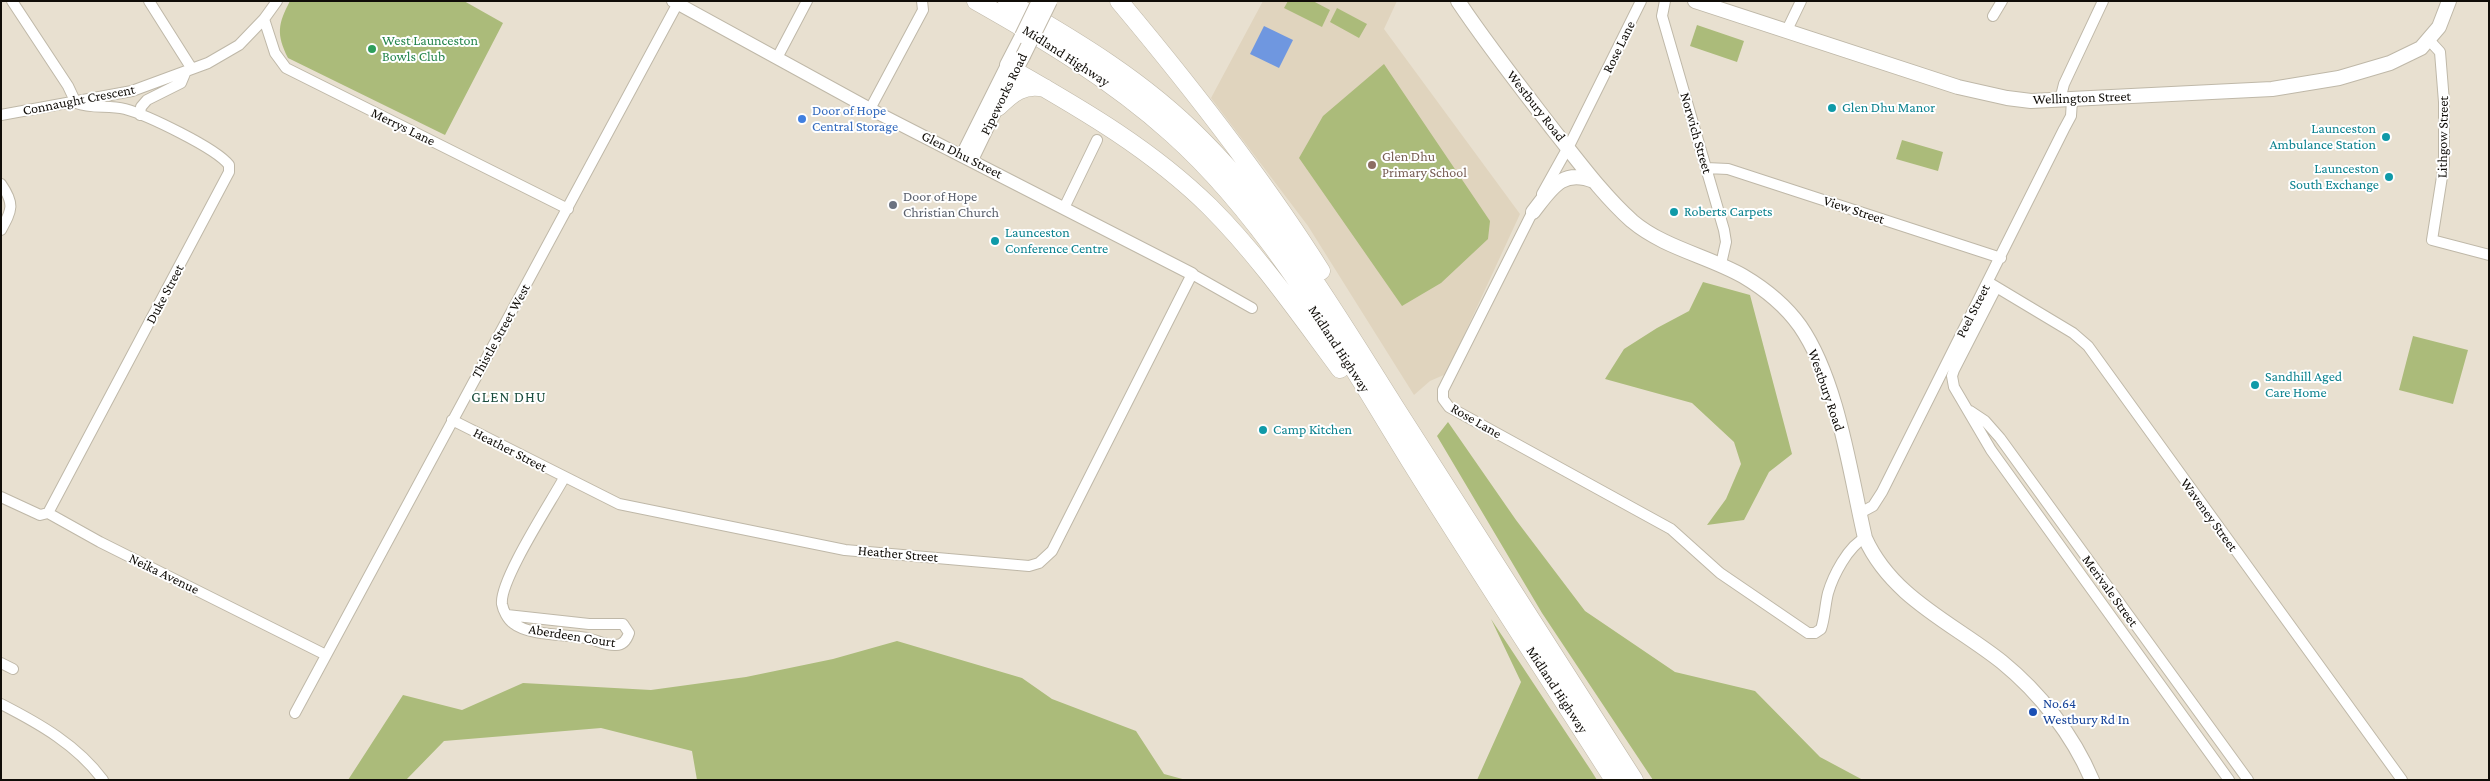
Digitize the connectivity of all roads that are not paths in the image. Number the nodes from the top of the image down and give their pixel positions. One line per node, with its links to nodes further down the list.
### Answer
1 (12, 1): 33 (street)
2 (149, 1): 30 (street)
3 (277, 1): 23 (street, Connaught Crescent)
4 (807, 1): 28 (street)
5 (922, 1): 35 (street)
6 (976, 1): 57 (highway, Midland Highway)
7 (1007, 1): 61 (highway, Midland Highway)
8 (1039, 1): 26 (main road, Pipeworks Road, bridge)
9 (1044, 1): 26 (main road, bridge)
10 (1050, 1): 29 (main road, Pipeworks Road, bridge)
11 (1119, 1): 24 (highway)
12 (1123, 1): 24 (highway)
13 (1458, 1): 39 (main road, Westbury Road)
14 (1641, 1): 39 (street, Rose Lane)
15 (1665, 1): 41 (street, Norwich Street)
16 (1695, 1): 25 (main road, Wellington Street)
17 (1801, 1): 25 (street)
18 (2103, 1): 32 (street, Peel Street)
19 (2449, 1): 27 (main road, Wellington Street)
20 (676, 2): 28 (street, Glen Dhu Street); 45 (street, Thistle Street West)
21 (1999, 2): 22 (street)
22 (1993, 16)
23 (264, 19): 30 (street, Connaught Crescent); 45 (street, Merrys Lane)
24 (1136, 21): 61 (highway)
25 (1787, 30): 32 (main road, Wellington Street)
26 (1022, 36): 29 (main road, Pipeworks Road)
27 (2429, 40): 32 (main road, Wellington Street); 48 (street, Lithgow Street)
28 (777, 58): 35 (street, Glen Dhu Street)
29 (1015, 61): 31 (highway); 34 (street, Pipeworks Road); 40 (street, Pipeworks Road)
30 (189, 70): 33 (street, Connaught Crescent); 37 (street)
31 (1048, 89): 34 (highway); 57 (highway)
32 (2066, 100): 49 (street, Peel Street)
33 (76, 103): 36 (street, Connaught Crescent); 37 (street, Duke Street)
34 (998, 108): 40 (street, Pipeworks Road)
35 (870, 109): 40 (street, Glen Dhu Street)
36 (1, 115)
37 (140, 115): 59 (street, Duke Street)
38 (1097, 140): 44 (street)
39 (1568, 148): 42 (main road, Westbury Road); 46 (street, Rose Lane)
40 (967, 157): 44 (street, Glen Dhu Street)
41 (1706, 168): 49 (street, View Street); 50 (street, Norwich Street)
42 (1594, 181): 46 (main road); 50 (main road, Westbury Road)
43 (1, 184): 47 (street)
44 (1064, 208): 51 (street, Glen Dhu Street)
45 (568, 209): 55 (street, Thistle Street West)
46 (1532, 212): 62 (street, Rose Lane)
47 (1, 230)
48 (2489, 255)
49 (2001, 258): 52 (street, Peel Street)
50 (1721, 264): 60 (main road, Westbury Road)
51 (1192, 274): 53 (street, Glen Dhu Street); 56 (street, Heather Street)
52 (1992, 285): 54 (street, Merivale Street); 60 (street, Peel Street); 75 (street, Waveney Street)
53 (1252, 308)
54 (1967, 408): 73 (street, Merivale Street); 74 (street, Merivale Street)
55 (452, 420): 56 (street, Heather Street); 64 (street, Thistle Street West)
56 (564, 478): 63 (street)
57 (1431, 495): 70 (highway, Midland Highway)
58 (1, 497): 59 (street, Neika Avenue)
59 (48, 513): 64 (street, Neika Avenue)
60 (1860, 513): 62 (main road, Westbury Road)
61 (1472, 526): 71 (highway, Midland Highway)
62 (1865, 538): 72 (main road, Westbury Road)
63 (506, 615): 63 (street, Aberdeen Court)
64 (326, 655): 68 (street, Thistle Street West)
65 (1, 663): 66 (street)
66 (13, 668)
67 (1, 704): 69 (street)
68 (295, 713)
69 (103, 780)
70 (1614, 780)
71 (1634, 780)
72 (2092, 780)
73 (2229, 780)
74 (2248, 780)
75 (2402, 780)

